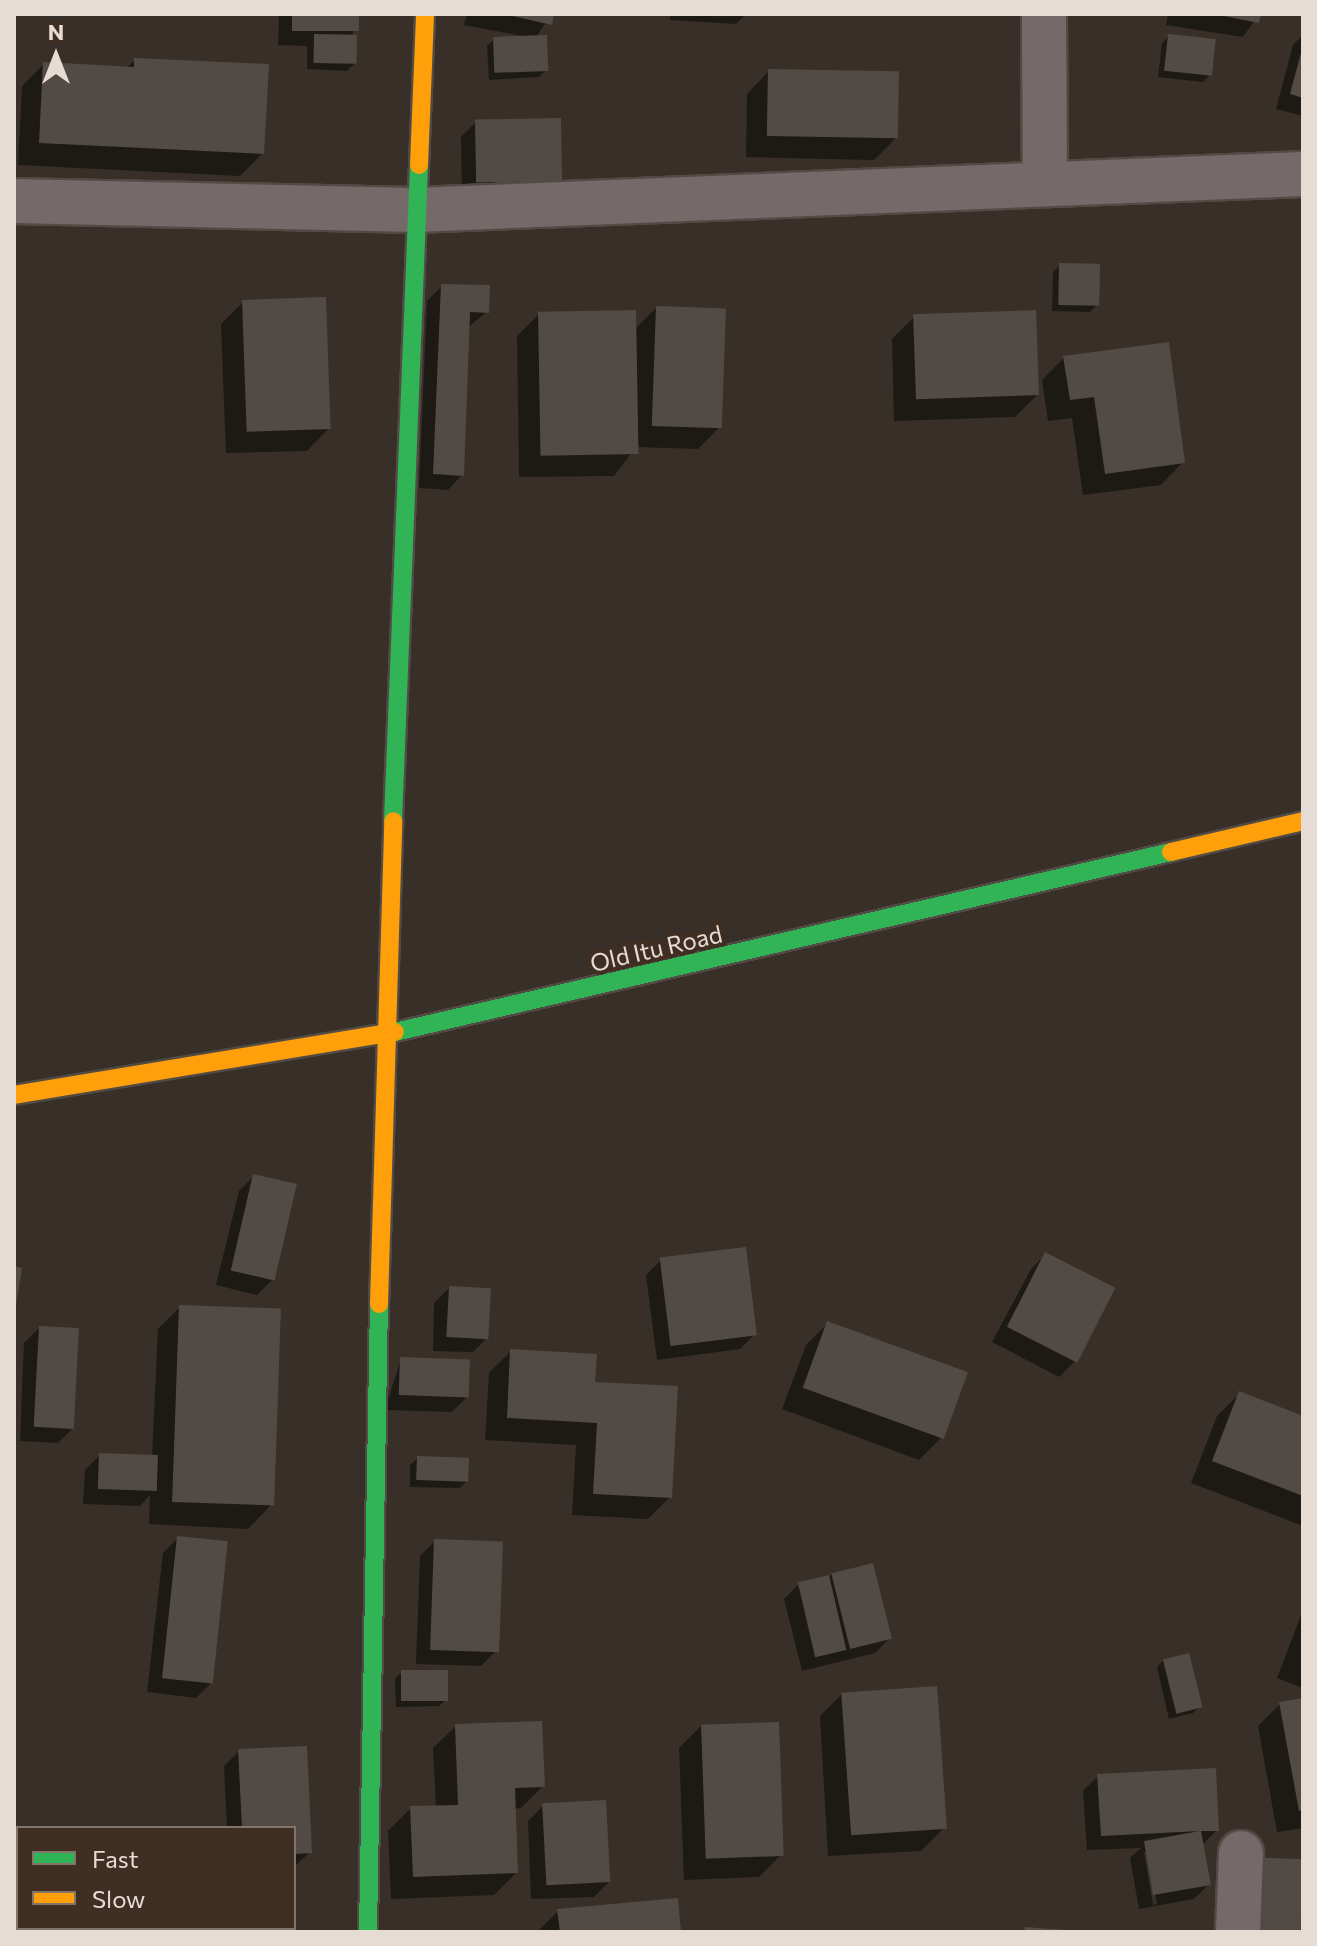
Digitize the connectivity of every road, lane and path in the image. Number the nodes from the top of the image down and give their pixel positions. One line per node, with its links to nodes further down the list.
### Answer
1 (425, 14): 6 (street)
2 (1044, 14): 4 (street)
3 (1303, 174): 4 (street)
4 (1045, 184): 6 (street)
5 (14, 201): 6 (street)
6 (415, 210): 8 (street)
7 (1303, 821): 8 (street, Old Itu Road)
8 (384, 1035): 9 (street, Old Itu Road); 11 (street)
9 (14, 1095)
10 (1241, 1853): 12 (street)
11 (368, 1932)
12 (1238, 1932)

